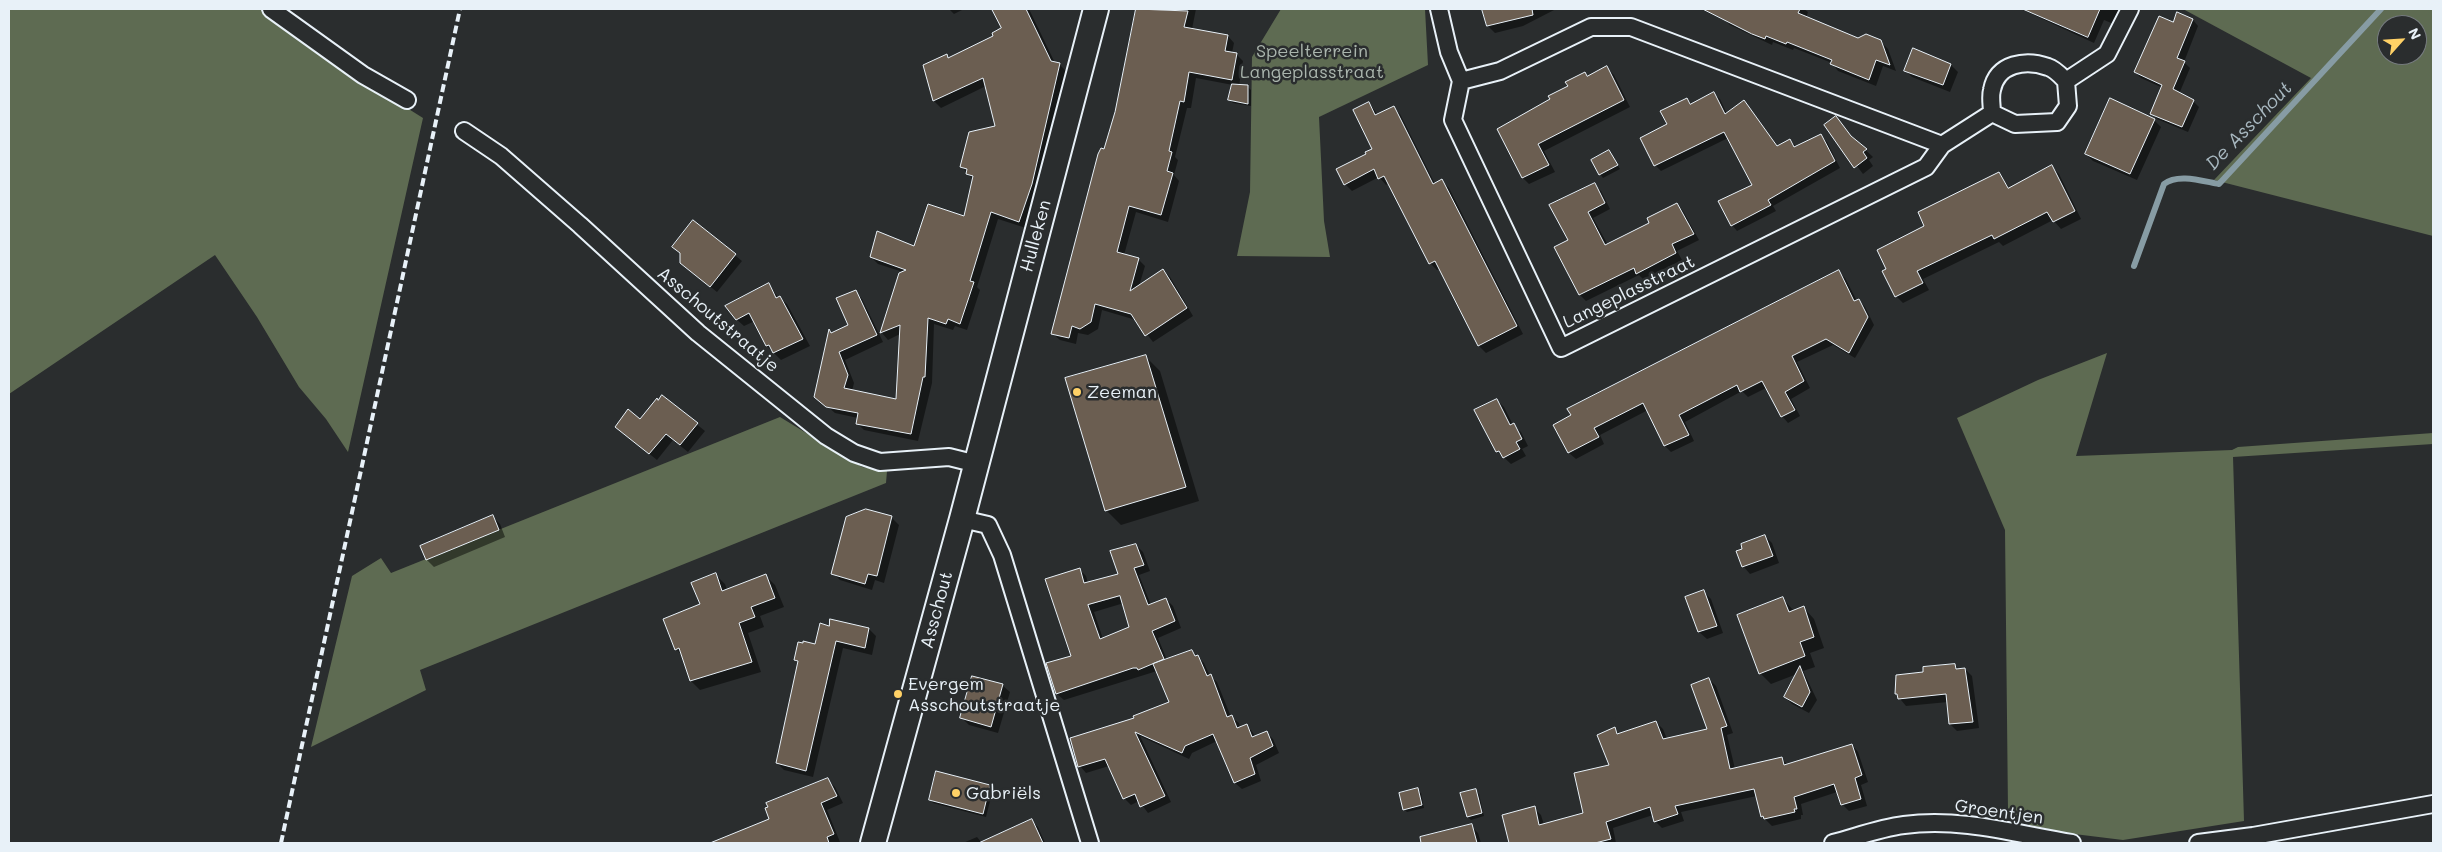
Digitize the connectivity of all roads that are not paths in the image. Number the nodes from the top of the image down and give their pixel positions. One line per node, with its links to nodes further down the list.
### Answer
1 (271, 9): 7 (street)
2 (1096, 9): 11 (main road, Hulleken)
3 (1439, 9): 5 (street)
4 (2130, 9): 6 (street)
5 (1461, 81): 10 (street); 10 (street, Langeplasstraat)
6 (2066, 81): 8 (street); 8 (street)
7 (407, 100)
8 (1992, 113): 10 (street, Langeplasstraat)
9 (464, 131): 11 (street, Asschoutstraatje)
10 (1942, 145)
11 (977, 464): 12 (main road, Asschout)
12 (962, 519): 14 (main road, Asschout); 15 (street)
13 (2433, 804): 18 (street)
14 (873, 843)
15 (1090, 843)
16 (1833, 843): 17 (street, Groentjen)
17 (2072, 843)
18 (2198, 843)

